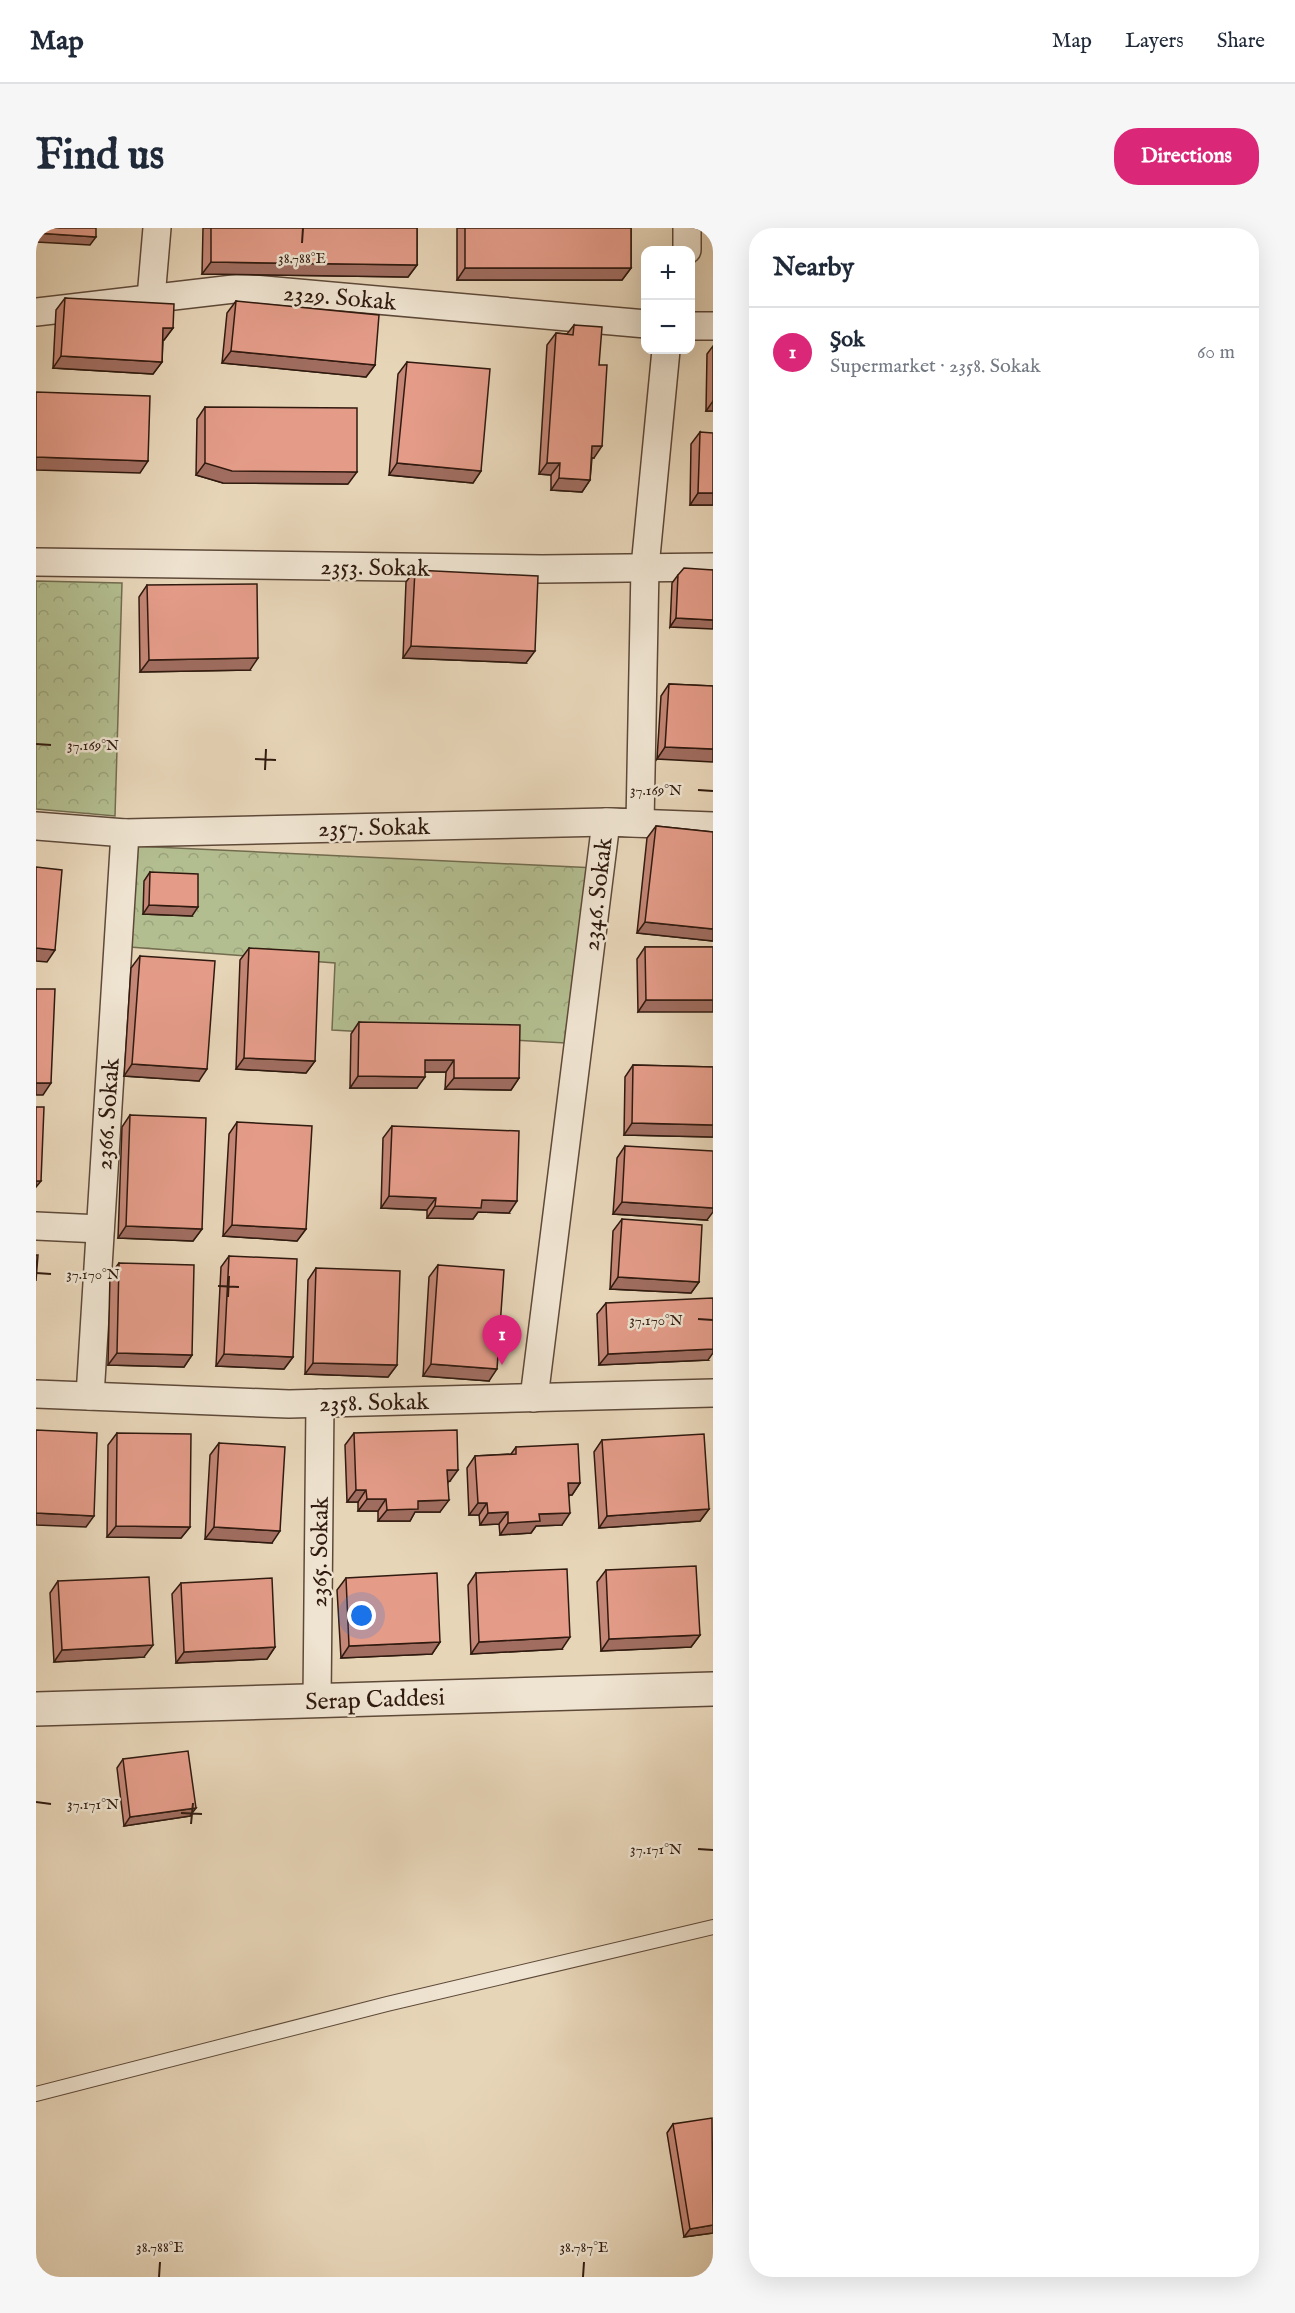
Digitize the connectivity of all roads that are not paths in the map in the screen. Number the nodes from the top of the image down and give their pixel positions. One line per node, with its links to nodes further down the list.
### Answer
1 (157, 228): 4 (street)
2 (687, 228): 3 (street)
3 (687, 246)
4 (151, 297): 5 (street, 2329. Sokak); 6 (street, 2329. Sokak)
5 (36, 312)
6 (641, 324)
7 (695, 326): 8 (street)
8 (713, 326)
9 (666, 354): 11 (street, 2346. Sokak)
10 (36, 562): 11 (street, 2353. Sokak)
11 (645, 567): 12 (street, 2353. Sokak); 13 (street, 2346. Sokak)
12 (713, 567)
13 (606, 822): 15 (street, 2357. Sokak); 16 (street, 2357. Sokak); 22 (street, 2346. Sokak)
14 (36, 826): 16 (street, 2357. Sokak)
15 (713, 826)
16 (125, 832): 18 (street, 2366. Sokak)
17 (36, 1226): 18 (street)
18 (100, 1229): 21 (street, 2366. Sokak)
19 (36, 1394): 21 (street, 2358. Sokak)
20 (713, 1394): 22 (street, 2358. Sokak)
21 (90, 1396): 23 (street, 2358. Sokak)
22 (534, 1398): 23 (street, 2358. Sokak)
23 (320, 1403): 25 (street, 2365. Sokak)
24 (713, 1689): 25 (street, Serap Caddesi)
25 (317, 1701): 26 (street, Serap Caddesi)
26 (36, 1709)
27 (713, 1927): 28 (lane)
28 (36, 2094)

